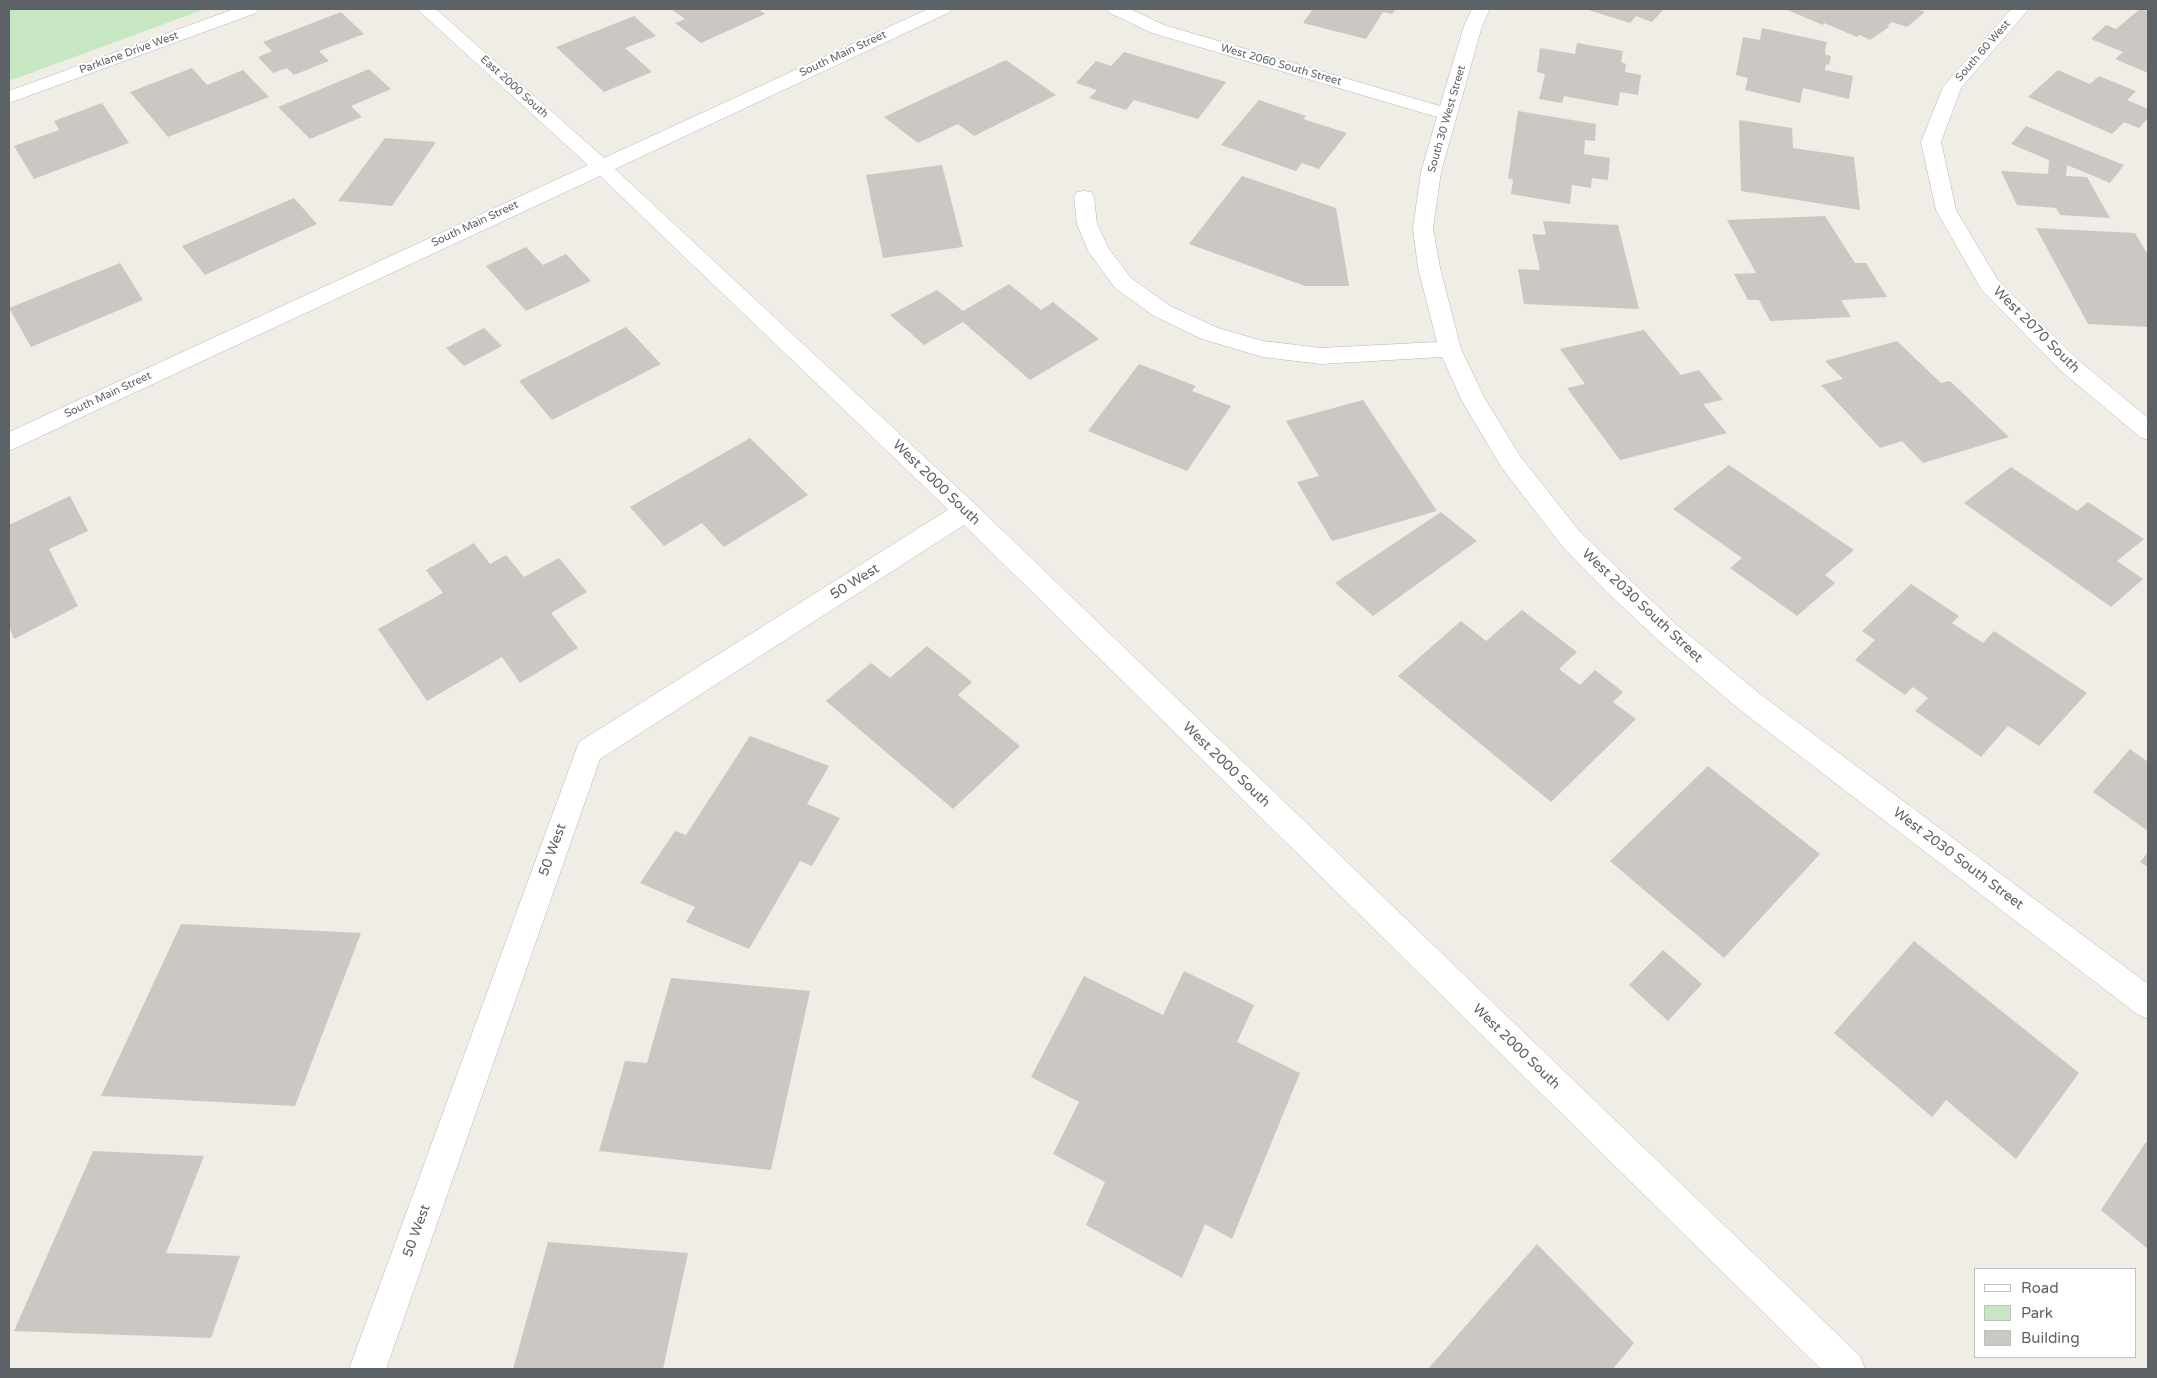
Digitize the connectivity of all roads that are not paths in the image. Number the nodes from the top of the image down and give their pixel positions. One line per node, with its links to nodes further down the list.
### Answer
1 (250, 9): 7 (street, Parklane Drive West)
2 (426, 9): 9 (street, East 2000 South)
3 (942, 9): 9 (street, South Main Street)
4 (1116, 9): 8 (street, West 2060 South Street)
5 (1481, 9): 8 (street, South 30 West Street)
6 (2020, 9): 11 (street, South 60 West)
7 (9, 97)
8 (1448, 114): 12 (street, South 30 West Street)
9 (601, 166): 14 (street, South Main Street); 15 (street, West 2000 South)
10 (1084, 197): 12 (street)
11 (1946, 210): 13 (street, West 2070 South)
12 (1450, 349): 16 (street, West 2030 South Street)
13 (2148, 431)
14 (9, 442)
15 (966, 511): 17 (street, 50 West); 18 (street, West 2000 South)
16 (2148, 1003)
17 (367, 1369)
18 (1847, 1369)

